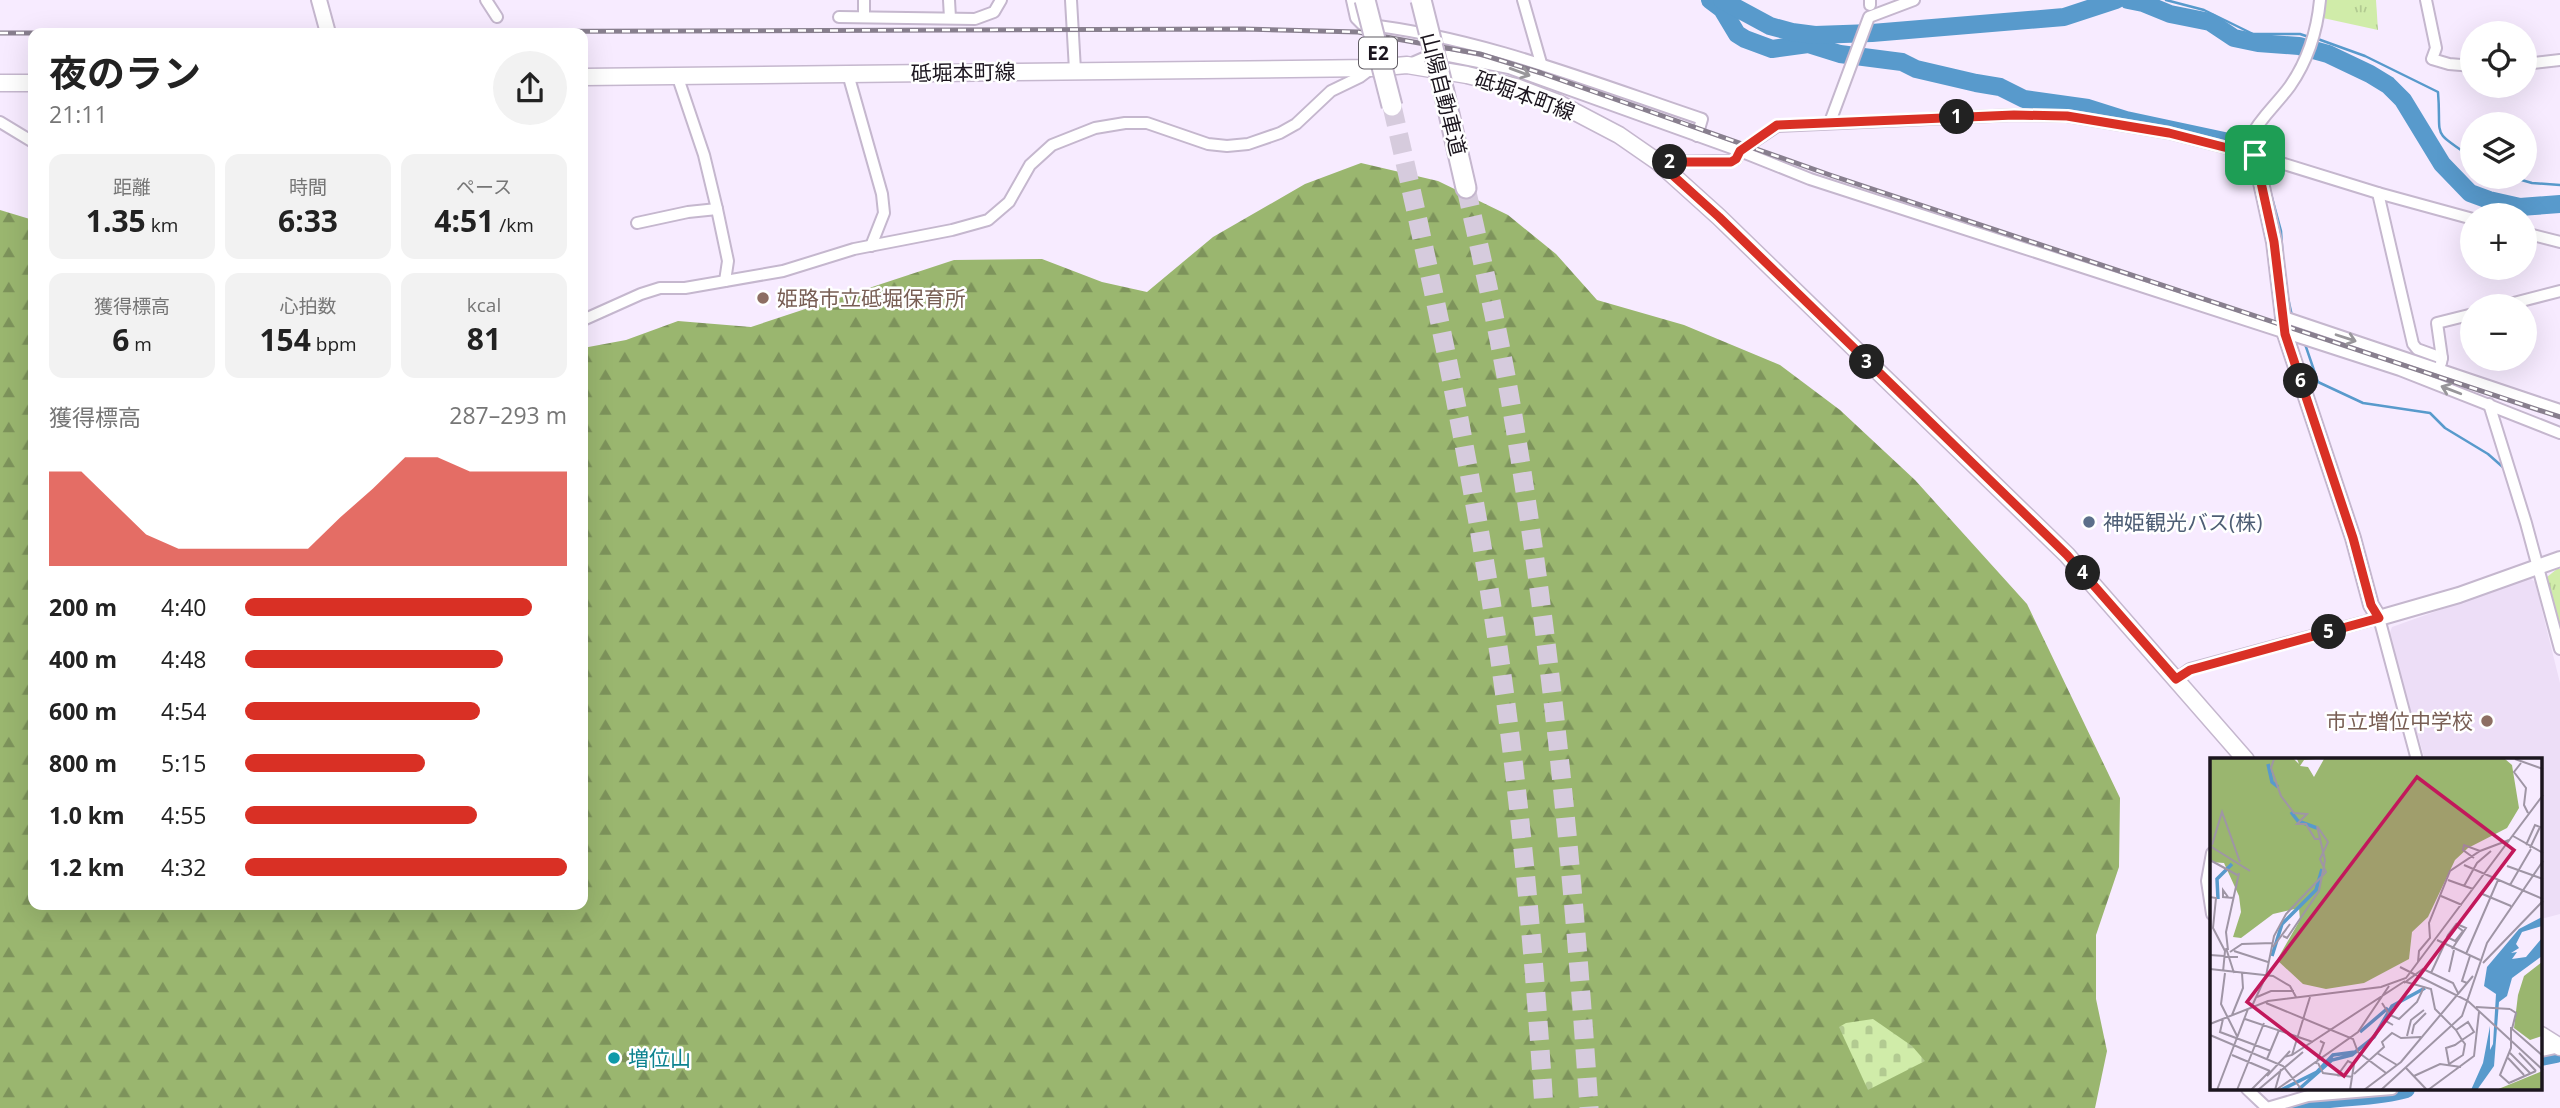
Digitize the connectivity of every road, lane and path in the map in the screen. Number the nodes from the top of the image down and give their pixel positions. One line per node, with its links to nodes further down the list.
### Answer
1 (319, 0): 2 (street); 20 (street)
2 (333, 0)
3 (486, 0): 16 (street)
4 (864, 0): 18 (street)
5 (949, 0): 19 (street)
6 (1001, 0): 19 (street)
7 (1071, 0): 27 (street)
8 (1352, 0): 22 (street)
9 (1365, 0): 33 (highway, E2, bridge)
10 (1421, 0): 41 (highway, 山陽自動車道, bridge)
11 (1523, 0): 22 (street)
12 (1914, 0): 15 (street)
13 (2320, 0): 39 (street)
14 (2426, 0): 25 (street)
15 (1870, 7): 35 (street)
16 (497, 17)
17 (839, 17): 18 (street)
18 (864, 17): 19 (street)
19 (950, 18)
20 (327, 28)
21 (2560, 60): 23 (street)
22 (1541, 63): 36 (street)
23 (2537, 63)
24 (1407, 65): 26 (main road, 砥堀本町線); 36 (street, one-way to 36); 40 (main road, 砥堀本町線)
25 (2460, 65)
26 (1372, 68): 27 (main road, 砥堀本町線); 48 (street)
27 (1075, 70): 28 (main road, 砥堀本町線)
28 (848, 74): 29 (main road, 砥堀本町線); 48 (street)
29 (677, 75): 30 (main road, 砥堀本町線); 43 (street)
30 (588, 77)
31 (0, 83): 32 (main road)
32 (28, 83)
33 (1392, 106)
34 (0, 122): 37 (street)
35 (1830, 122): 38 (street); 39 (street)
36 (1697, 136): 38 (street)
37 (28, 139)
38 (1740, 151): 40 (street); 55 (street)
39 (2255, 155): 42 (street); 52 (street)
40 (1658, 162): 64 (main road, 砥堀本町線)
41 (1466, 188)
42 (2378, 193): 44 (street); 56 (street)
43 (717, 209): 45 (street); 49 (street)
44 (2460, 215)
45 (637, 223)
46 (2537, 236): 47 (street)
47 (2560, 242)
48 (872, 246): 49 (street)
49 (725, 281): 54 (street)
50 (2560, 292): 51 (street)
51 (2537, 298)
52 (2281, 316): 55 (street); 56 (street, one-way to 56)
53 (2460, 317): 56 (street)
54 (588, 318)
55 (2285, 334): 57 (street, one-way to 55); 62 (street)
56 (2441, 363): 58 (street)
57 (2488, 404): 59 (street); 61 (street)
58 (2560, 410)
59 (2560, 433)
60 (2560, 559): 61 (street)
61 (2538, 565): 62 (street); 63 (street)
62 (2379, 618): 64 (street); 66 (street)
63 (2560, 649)
64 (2176, 679): 65 (main road, 砥堀本町線)
65 (2244, 758)
66 (2416, 758)
67 (2210, 864): 68 (street)
68 (2210, 901)
69 (2542, 1036): 70 (main road)
70 (2560, 1047): 71 (street)
71 (2542, 1051)
72 (2248, 1090): 74 (street)
73 (2380, 1090): 74 (street)
74 (2267, 1108)

